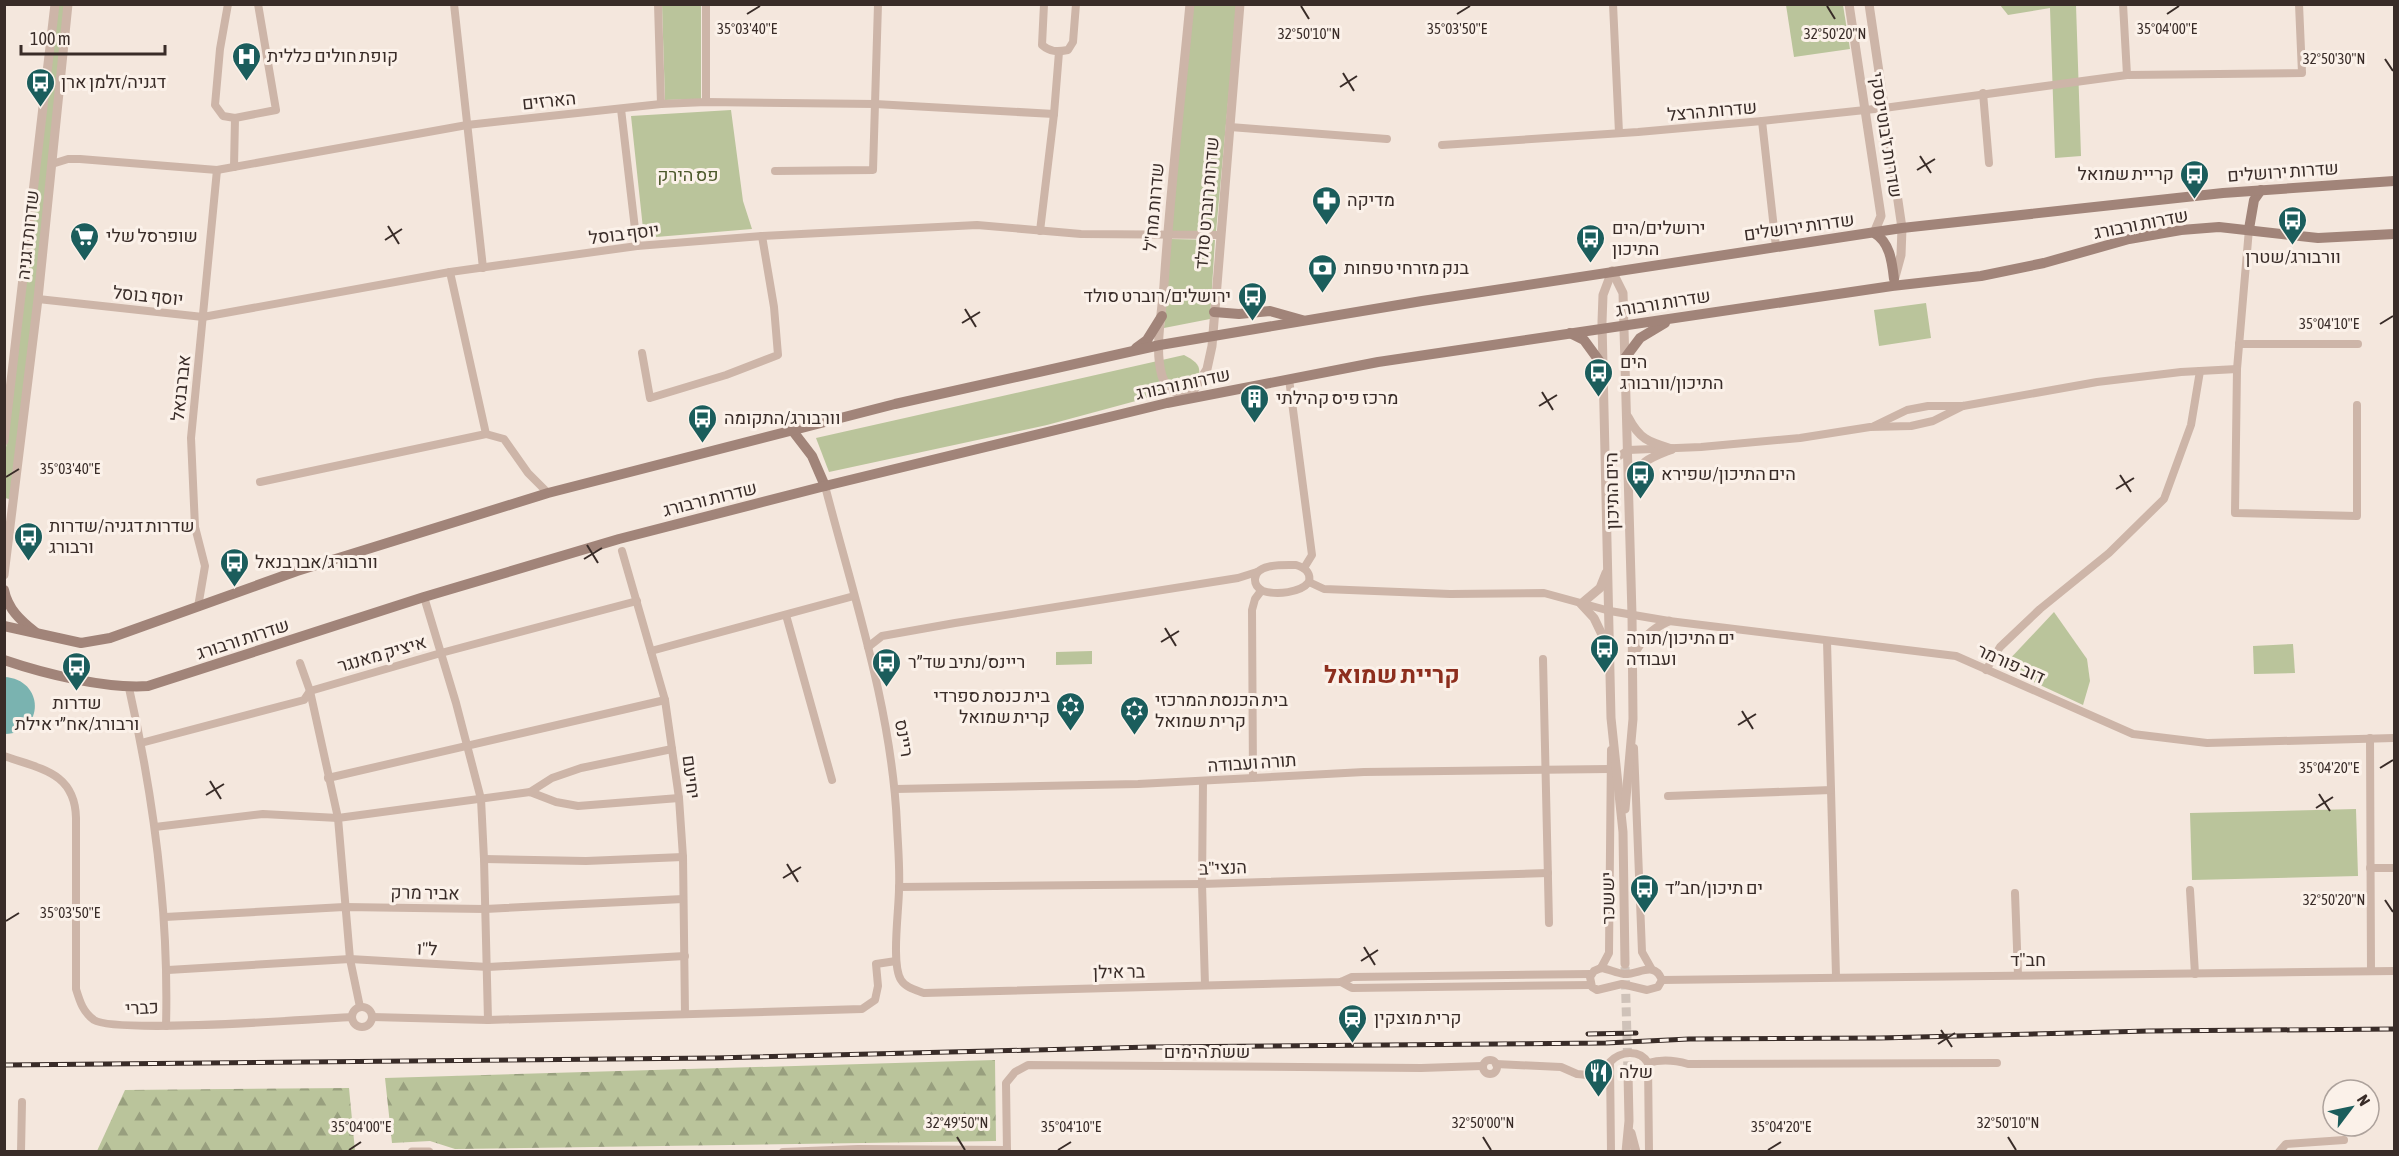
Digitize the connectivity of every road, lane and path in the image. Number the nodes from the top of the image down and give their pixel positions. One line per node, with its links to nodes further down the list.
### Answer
1 (55, 4): 89 (street, שדרות דגניה)
2 (68, 4): 36 (street, שדרות דגניה)
3 (228, 4): 28 (street)
4 (258, 4): 28 (street)
5 (454, 4): 30 (street)
6 (657, 4): 22 (street)
7 (706, 4): 21 (street)
8 (878, 4): 23 (street)
9 (1044, 4): 18 (street)
10 (1076, 4): 18 (street)
11 (1190, 4): 51 (street, שדרות מח"ל)
12 (1240, 4): 31 (street, שדרות רוברט סולד)
13 (1613, 4): 32 (street)
14 (1850, 4): 26 (street, שדרות ז'בוטינסקי)
15 (1869, 4): 25 (street, שדרות ז'בוטינסקי)
16 (2124, 4): 19 (street)
17 (2299, 4): 19 (street, שדרות הרצל)
18 (1059, 52): 27 (street)
19 (2127, 75): 20 (street, שדרות הרצל)
20 (1983, 93): 25 (street, שדרות הרצל); 35 (street)
21 (706, 102): 22 (street, הארזים); 23 (street, הארזים)
22 (661, 104): 24 (street, הארזים)
23 (875, 104): 27 (street, הארזים); 39 (street)
24 (621, 108): 30 (street, הארזים); 52 (street)
25 (1884, 108): 26 (street, שדרות הרצל); 42 (street, שדרות ז'בוטינסקי)
26 (1865, 110): 29 (street, שדרות הרצל); 47 (street, שדרות ז'בוטינסקי)
27 (1054, 114): 46 (street)
28 (235, 118): 37 (street)
29 (1761, 121): 32 (street, שדרות הרצל); 53 (street)
30 (468, 125): 37 (street, הארזים); 54 (street)
31 (1230, 127): 33 (street); 49 (street, שדרות רוברט סולד)
32 (1619, 133): 34 (street, שדרות הרצל)
33 (1388, 139)
34 (1442, 144)
35 (1989, 163)
36 (52, 164): 38 (street, הארזים); 58 (street, שדרות דגניה)
37 (234, 167): 38 (street, הארזים)
38 (217, 170): 61 (street, אברבנאל)
39 (775, 171)
40 (2394, 181): 41 (main road, שדרות ירושלים)
41 (2261, 190): 43 (main road, שדרות ירושלים); 45 (main road)
42 (1899, 207): 43 (street); 44 (street, שדרות ז'בוטינסקי)
43 (1922, 227): 44 (main road, שדרות ירושלים)
44 (1902, 228): 47 (main road, שדרות ירושלים); 57 (street, שדרות ז'בוטינסקי)
45 (2249, 229): 48 (main road, שדרות ורבורג); 57 (main road, שדרות ורבורג); 68 (street)
46 (1040, 231): 50 (street, יוסף בוסל); 51 (street, יוסף בוסל)
47 (1874, 232): 53 (main road, שדרות ירושלים); 57 (main road)
48 (2394, 234)
49 (1220, 235): 51 (street, יוסף בוסל); 59 (street, שדרות רוברט סולד)
50 (762, 236): 52 (street, יוסף בוסל); 72 (street)
51 (1167, 236): 60 (street, שדרות מח"ל)
52 (637, 246): 54 (street, יוסף בוסל)
53 (1776, 247): 55 (main road, שדרות ירושלים)
54 (483, 268): 56 (street, יוסף בוסל)
55 (1612, 271): 63 (main road, שדרות ירושלים); 64 (street, הים התיכון); 65 (street, הים התיכון)
56 (450, 272): 61 (street, יוסף בוסל); 88 (street)
57 (1893, 282): 62 (main road, שדרות ורבורג)
58 (38, 299): 61 (street, יוסף בוסל); 103 (street, שדרות דגניה)
59 (1214, 312): 63 (main road); 67 (street, שדרות רוברט סולד)
60 (1162, 316): 70 (street, שדרות מח"ל); 71 (main road)
61 (203, 317): 111 (street, אברבנאל)
62 (1676, 318): 64 (main road, שדרות ורבורג); 73 (main road)
63 (1305, 321): 67 (main road, שדרות ירושלים)
64 (1625, 326): 65 (main road, שדרות ורבורג); 73 (street, הים התיכון)
65 (1602, 329): 66 (main road, שדרות ורבורג); 74 (street, הים התיכון)
66 (1570, 333): 74 (main road); 77 (main road, שדרות ורבורג)
67 (1212, 337): 70 (main road); 78 (street, שדרות רוברט סולד)
68 (2239, 344): 69 (street); 75 (street)
69 (2358, 344)
70 (1160, 345): 71 (main road); 78 (street, שדרות מח"ל)
71 (1132, 351): 87 (main road)
72 (642, 353)
73 (1625, 358): 83 (street, הים התיכון)
74 (1602, 366): 92 (street, הים התיכון)
75 (2237, 369): 76 (street); 79 (street)
76 (2200, 371): 81 (street); 127 (street)
77 (1289, 379): 78 (main road, שדרות ורבורג); 101 (street)
78 (1189, 398): 94 (main road, שדרות ורבורג)
79 (2357, 405)
80 (1928, 406): 81 (street); 82 (street); 84 (street)
81 (1963, 406): 84 (street)
82 (1907, 410): 85 (street); 86 (street)
83 (1627, 415): 90 (street); 91 (street, הים התיכון)
84 (1933, 421): 85 (street)
85 (1911, 426): 86 (street)
86 (1870, 427): 90 (street)
87 (792, 430): 94 (main road, ריינס); 97 (main road)
88 (486, 434): 93 (street); 97 (street)
89 (4, 441)
90 (1672, 449): 91 (street); 95 (street)
91 (1628, 450): 92 (street); 95 (street, הים התיכון)
92 (1606, 476): 100 (street, הים התיכון)
93 (260, 482)
94 (825, 486): 96 (main road, שדרות ורבורג); 98 (street, ריינס)
95 (1629, 487): 114 (street, הים התיכון)
96 (806, 491): 98 (street); 108 (main road, שדרות ורבורג)
97 (548, 493): 111 (main road)
98 (831, 507): 107 (street, ריינס)
99 (622, 551): 109 (street, יחיעם)
100 (1608, 562): 110 (street); 112 (street, הים התיכון)
101 (1304, 568): 102 (street); 104 (street)
102 (1257, 572): 106 (street); 119 (street)
103 (4, 575)
104 (1309, 582): 106 (street); 110 (street, דוב פורמר)
105 (4, 590): 117 (main road)
106 (1262, 591): 142 (street)
107 (854, 596): 113 (street); 119 (street, ריינס)
108 (423, 597): 121 (street); 128 (main road, שדרות ורבורג)
109 (637, 601): 120 (street, יחיעם); 121 (street, איציק מאנגר)
110 (1581, 604): 112 (street, דוב פורמר); 125 (street)
111 (198, 607): 117 (main road)
112 (1610, 611): 114 (street, דוב פורמר); 125 (street, הים התיכון)
113 (786, 615): 120 (street); 143 (street)
114 (1632, 615): 115 (street, דוב פורמר); 122 (street, הים התיכון)
115 (1669, 621): 118 (street, דוב פורמר); 122 (street)
116 (4, 626): 117 (main road)
117 (37, 634)
118 (1827, 641): 127 (street, דוב פורמר); 146 (street)
119 (868, 647): 145 (street, ריינס)
120 (651, 651): 130 (street, יחיעם)
121 (441, 652): 129 (street, איציק מאנגר); 136 (street)
122 (1632, 658): 132 (street, הים התיכון)
123 (1543, 659): 140 (street)
124 (7, 662): 128 (main road, שדרות ורבורג)
125 (1610, 662): 131 (street, הים התיכון)
126 (300, 663): 129 (street)
127 (1986, 670): 133 (street, דוב פורמר)
128 (129, 688): 135 (street, כברי)
129 (310, 691): 135 (street, איציק מאנגר); 141 (street)
130 (665, 700): 136 (street); 137 (street, יחיעם)
131 (1611, 718): 139 (street); 153 (street, הים התיכון)
132 (1633, 719): 153 (street, הים התיכון); 174 (street)
133 (2370, 738): 134 (street, דוב פורמר); 156 (street)
134 (2394, 738)
135 (141, 744): 152 (street, כברי)
136 (467, 744): 141 (street); 150 (street)
137 (672, 749): 147 (street); 149 (street, יחיעם)
138 (4, 756): 192 (street, כברי)
139 (1610, 769): 140 (street, תורה ועבודה); 173 (street)
140 (1545, 770): 142 (street, תורה ועבודה); 158 (street)
141 (328, 778): 151 (street)
142 (1253, 778): 144 (street, תורה ועבודה)
143 (832, 780)
144 (1203, 782): 145 (street, תורה ועבודה); 159 (street)
145 (895, 789): 160 (street, ריינס)
146 (1831, 790): 148 (street); 181 (street)
147 (530, 792): 149 (street); 150 (street)
148 (1668, 796)
149 (679, 798): 154 (street, יחיעם)
150 (481, 799): 151 (street); 155 (street)
151 (338, 818): 152 (street); 164 (street)
152 (155, 827): 166 (street, כברי)
153 (1623, 832): 171 (street, יששכר)
154 (683, 857): 155 (street); 163 (street, יחיעם)
155 (484, 859): 165 (street)
156 (2370, 868): 157 (street); 176 (street)
157 (2394, 868)
158 (1548, 873): 159 (street, הנצי"ב); 167 (street)
159 (1202, 884): 160 (street, הנצי"ב); 186 (street)
160 (899, 887): 170 (street, ריינס)
161 (2190, 890): 179 (street)
162 (2015, 893): 180 (street)
163 (683, 899): 165 (street, אביר מרק); 168 (street, יחיעם)
164 (344, 907): 165 (street, אביר מרק); 166 (street, אביר מרק); 169 (street)
165 (485, 909): 172 (street)
166 (165, 917): 175 (street, כברי)
167 (1549, 923)
168 (685, 956): 172 (street, ל"ו); 188 (street, יחיעם)
169 (350, 959): 172 (street, ל"ו); 175 (street, ל"ו); 187 (street)
170 (896, 961): 182 (street, ריינס); 188 (street)
171 (1625, 964)
172 (488, 967): 191 (street)
173 (1600, 968): 174 (street); 178 (street)
174 (1651, 968): 183 (street)
175 (168, 970): 192 (street, כברי)
176 (2371, 971): 177 (street, חב"ד); 179 (street, חב"ד)
177 (2394, 971)
178 (1591, 974): 184 (street, בר אילן); 185 (street)
179 (2195, 974): 180 (street, חב"ד)
180 (2018, 975): 181 (street, חב"ד)
181 (1836, 976): 183 (street, חב"ד)
182 (901, 980): 186 (street, בר אילן)
183 (1662, 980): 185 (street, חב"ד)
184 (1341, 982): 185 (street, בר אילן); 186 (street, בר אילן)
185 (1591, 984)
186 (1205, 985)
187 (360, 1007): 189 (street); 190 (street)
188 (685, 1014): 191 (street)
189 (352, 1017): 190 (street); 192 (street)
190 (372, 1017): 191 (street)
191 (488, 1020)
192 (166, 1026)
193 (1648, 1063): 194 (street); 196 (street); 209 (street)
194 (1997, 1063)
195 (1628, 1073): 198 (street)
196 (1609, 1077): 201 (street, ששת הימים); 206 (street)
197 (22, 1102): 202 (street)
198 (1629, 1121): 207 (street); 208 (street)
199 (2344, 1140): 210 (street)
200 (858, 1150): 201 (street); 205 (street)
201 (1006, 1151)
202 (21, 1152)
203 (412, 1152): 204 (street)
204 (429, 1152)
205 (783, 1152)
206 (1611, 1152)
207 (1626, 1152)
208 (1636, 1152)
209 (1649, 1152)
210 (2279, 1152)

